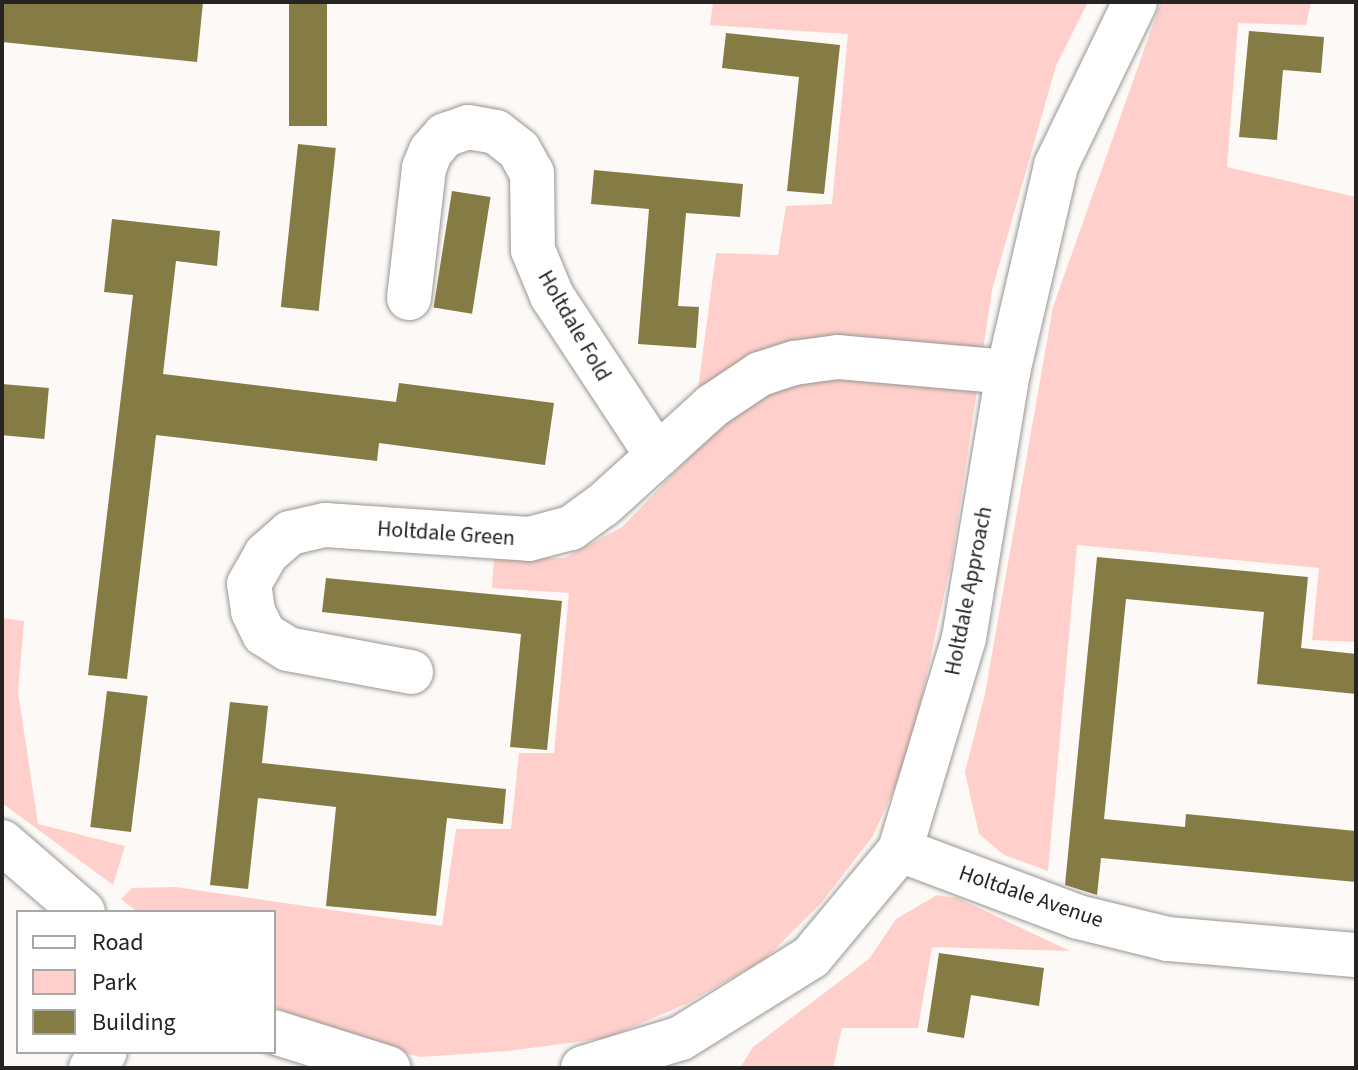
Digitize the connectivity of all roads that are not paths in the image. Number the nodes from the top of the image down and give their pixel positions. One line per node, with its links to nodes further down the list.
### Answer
1 (1135, 2): 3 (street, Holtdale Approach)
2 (409, 298): 4 (street, Holtdale Fold)
3 (1008, 372): 4 (street, Holtdale Green); 7 (street, Holtdale Approach)
4 (657, 455): 5 (street, Holtdale Green)
5 (411, 672)
6 (2, 842): 8 (street)
7 (900, 850): 9 (street, Holtdale Avenue); 11 (street, Holtdale Approach)
8 (81, 910)
9 (1356, 955)
10 (276, 1033): 12 (street)
11 (689, 1053): 13 (street, Holtdale Approach)
12 (388, 1068)
13 (583, 1068)

